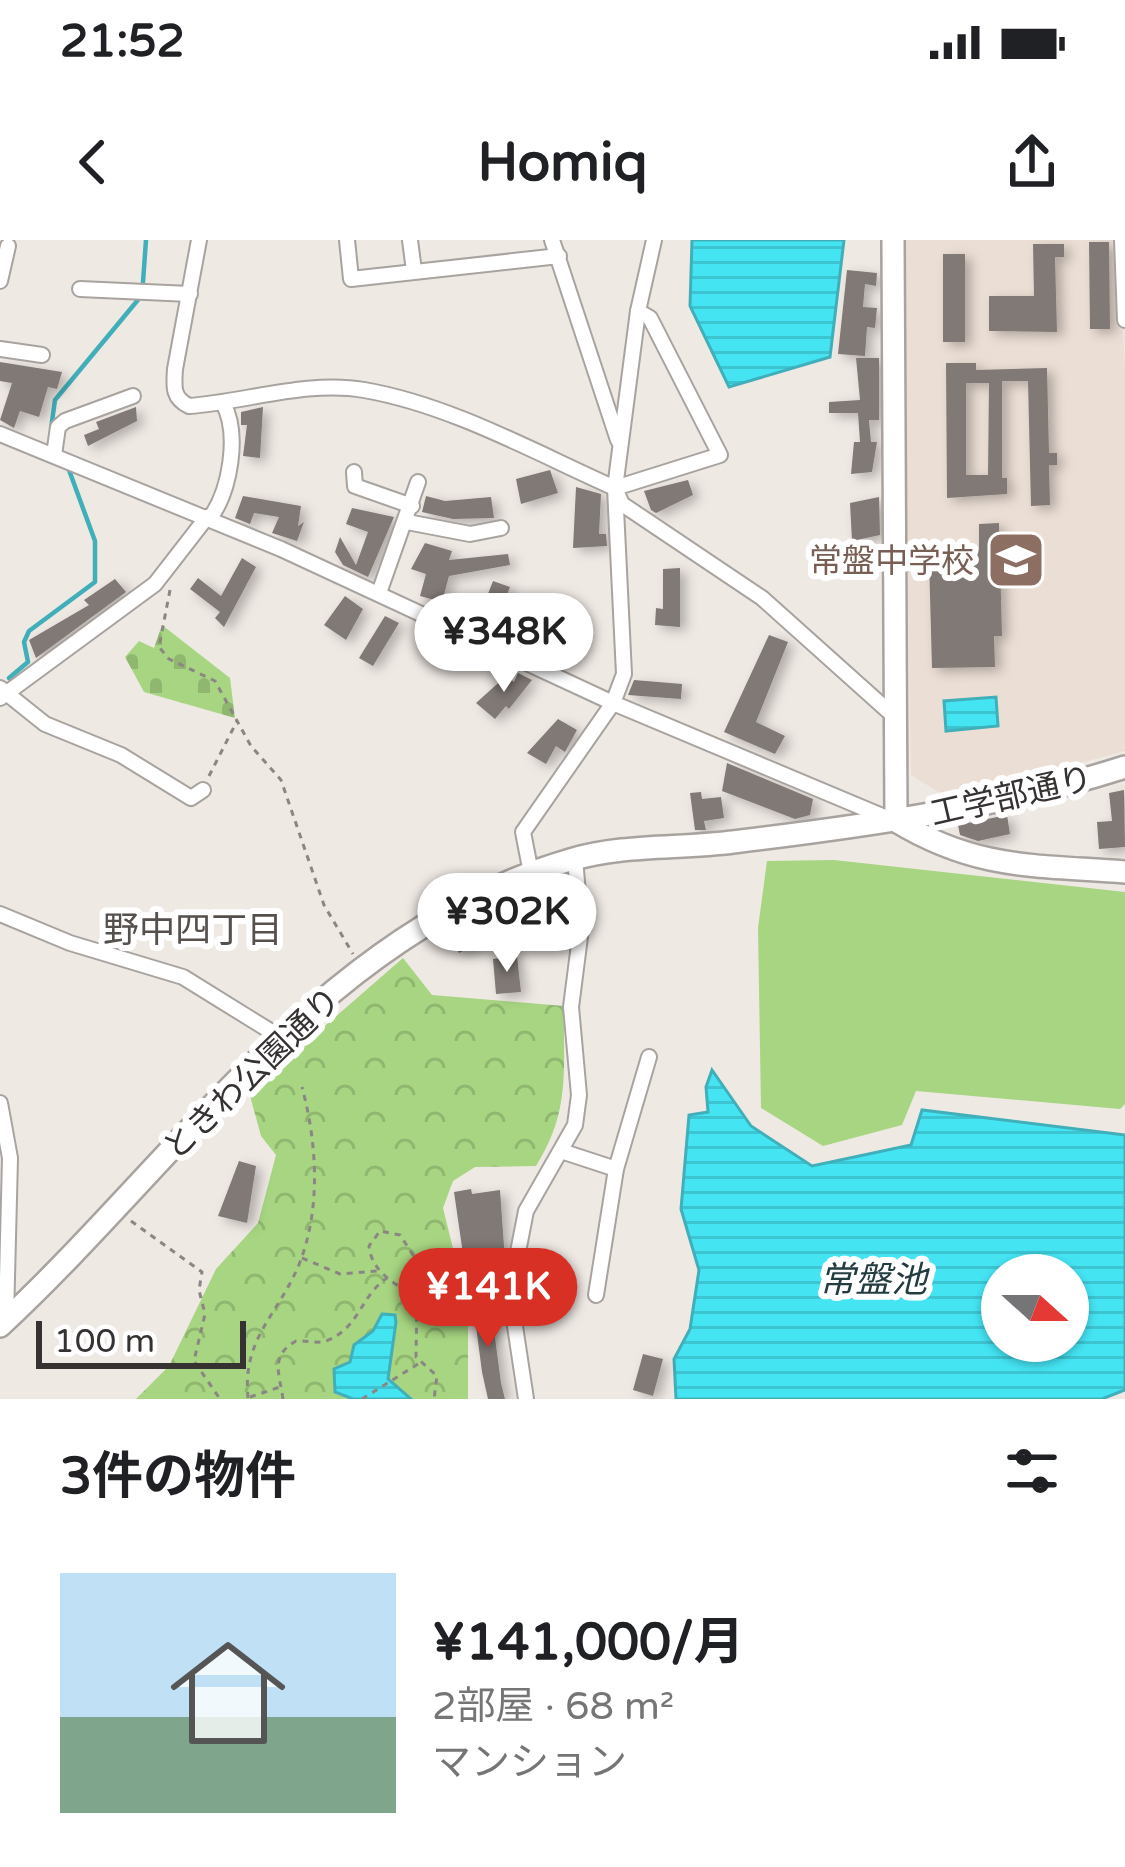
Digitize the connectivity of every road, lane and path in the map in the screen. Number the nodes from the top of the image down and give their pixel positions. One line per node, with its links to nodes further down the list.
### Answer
1 (199, 240): 13 (street)
2 (347, 240): 10 (street)
3 (410, 240): 10 (street)
4 (552, 240): 9 (street)
5 (654, 240): 14 (street)
6 (893, 240): 34 (street)
7 (1122, 240): 15 (street)
8 (13, 254): 11 (street)
9 (559, 256): 10 (street); 21 (street)
10 (414, 271)
11 (0, 281)
12 (86, 293): 13 (street)
13 (190, 294): 19 (street)
14 (638, 310): 21 (street); 25 (street)
15 (1125, 320)
16 (0, 349): 17 (street)
17 (42, 356)
18 (133, 396): 22 (street)
19 (223, 404): 25 (street); 27 (street)
20 (0, 434): 22 (street)
21 (620, 447): 25 (street)
22 (54, 455): 27 (street)
23 (348, 481): 26 (street)
24 (418, 482): 26 (street)
25 (615, 488): 33 (street); 34 (street)
26 (412, 506): 28 (street)
27 (208, 517): 30 (street); 31 (street)
28 (406, 522): 29 (street); 31 (street)
29 (501, 528)
30 (169, 570): 32 (street); 35 (path)
31 (379, 593): 33 (street)
32 (2, 692): 37 (street)
33 (613, 703): 38 (street); 41 (street)
34 (896, 718): 38 (street)
35 (238, 720): 37 (path); 43 (path)
36 (1125, 767): 38 (street, 工学部通り)
37 (203, 790)
38 (896, 821): 39 (street, ときわ公園通り); 40 (street)
39 (574, 858): 41 (street, ときわ公園通り); 48 (street)
40 (1125, 872)
41 (531, 873): 43 (street, ときわ公園通り)
42 (0, 914): 44 (street)
43 (361, 967): 44 (street, ときわ公園通り)
44 (283, 1040): 56 (street, ときわ公園通り)
45 (649, 1058): 49 (street)
46 (302, 1088): 51 (path)
47 (0, 1103): 56 (street)
48 (561, 1151): 49 (street); 64 (street)
49 (616, 1168): 55 (street)
50 (124, 1216): 59 (path)
51 (302, 1258): 52 (path); 60 (path)
52 (380, 1270): 53 (path); 54 (path)
53 (387, 1277): 54 (path); 58 (path)
54 (403, 1287): 57 (path)
55 (596, 1295)
56 (3, 1324)
57 (420, 1363): 62 (path); 63 (path)
58 (281, 1386): 60 (path); 61 (path)
59 (220, 1399)
60 (248, 1399)
61 (283, 1399)
62 (362, 1399)
63 (434, 1399)
64 (526, 1399)

